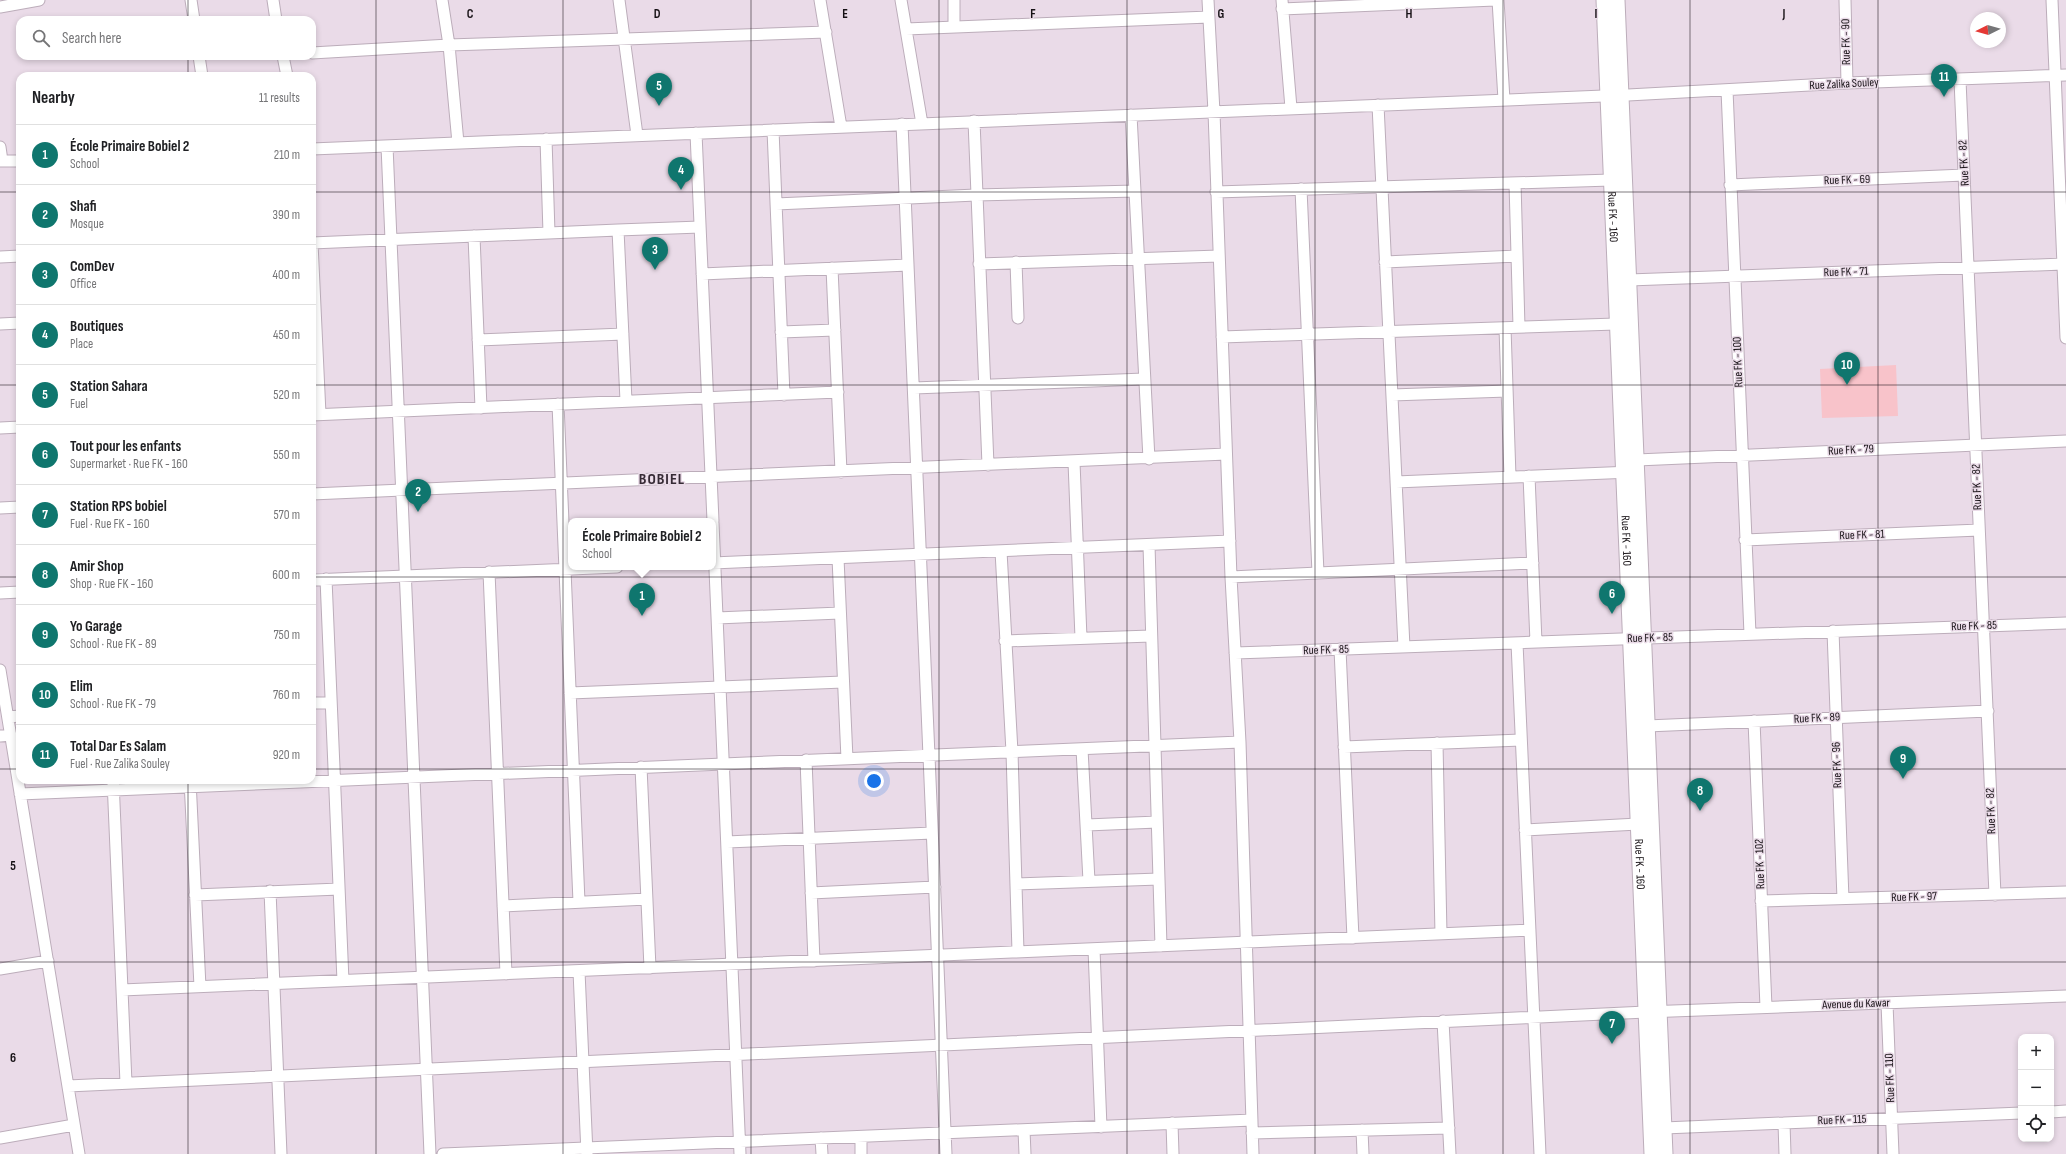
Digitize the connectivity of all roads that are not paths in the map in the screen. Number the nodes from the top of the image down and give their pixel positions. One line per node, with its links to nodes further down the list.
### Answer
1 (39, 0): 18 (street)
2 (191, 0): 19 (street)
3 (273, 0): 20 (street)
4 (442, 0): 26 (street)
5 (619, 0): 25 (street)
6 (820, 0): 24 (street)
7 (901, 0): 23 (street)
8 (954, 0): 22 (street)
9 (1208, 0): 21 (street)
10 (1495, 0): 16 (street)
11 (1498, 0): 37 (street)
12 (1604, 0): 36 (main road, Rue FK - 160)
13 (1617, 0): 36 (main road, Rue FK - 160)
14 (1845, 0): 34 (street, Rue FK - 90)
15 (2052, 0): 32 (street)
16 (1352, 3): 17 (street)
17 (1282, 4): 39 (street)
18 (0, 7)
19 (193, 16)
20 (275, 16)
21 (1209, 17): 22 (street); 40 (street)
22 (954, 27): 23 (street)
23 (906, 30): 44 (street)
24 (826, 32): 25 (street); 45 (street)
25 (625, 40): 26 (street); 48 (street)
26 (449, 44): 27 (street); 50 (street)
27 (316, 53)
28 (199, 60): 30 (street)
29 (284, 60): 31 (street)
30 (201, 72)
31 (286, 72)
32 (2061, 75): 33 (street, Rue Zalika Souley); 56 (street)
33 (1960, 80): 34 (street, Rue Zalika Souley); 57 (street, Rue FK - 82)
34 (1847, 83): 35 (street, Rue Zalika Souley)
35 (1727, 90): 36 (street, Rue Zalika Souley); 60 (street, Rue FK - 100)
36 (1614, 95): 37 (street, Rue Zalika Souley); 58 (main road, Rue FK - 160); 89 (main road, Rue FK - 160)
37 (1504, 100): 38 (street, Rue Zalika Souley)
38 (1378, 105): 39 (street, Rue Zalika Souley); 61 (street)
39 (1291, 108): 40 (street, Rue Zalika Souley)
40 (1214, 112): 41 (street, Rue Zalika Souley); 64 (street)
41 (1131, 115): 42 (street, Rue Zalika Souley); 63 (street)
42 (974, 121): 44 (street, Rue Zalika Souley); 65 (street)
43 (902, 124): 44 (street, Rue Zalika Souley); 45 (street, Rue Zalika Souley); 66 (street)
44 (922, 124)
45 (841, 127): 46 (street, Rue Zalika Souley)
46 (773, 130): 47 (street, Rue Zalika Souley); 67 (street)
47 (696, 133): 48 (street, Rue Zalika Souley); 68 (street)
48 (637, 135): 49 (street, Rue Zalika Souley)
49 (546, 139): 50 (street, Rue Zalika Souley); 70 (street)
50 (458, 143): 51 (street, Rue Zalika Souley)
51 (387, 146): 53 (street, Rue Zalika Souley); 72 (street)
52 (0, 147): 54 (street)
53 (316, 149)
54 (1, 161): 55 (street)
55 (16, 161)
56 (2063, 172): 82 (street)
57 (1964, 175): 60 (street, Rue FK - 69); 84 (street, Rue FK - 82)
58 (1611, 180): 59 (street); 93 (main road, Rue FK - 160)
59 (1516, 183): 61 (street); 76 (street)
60 (1730, 185): 88 (street, Rue FK - 100)
61 (1381, 187): 62 (street); 80 (street)
62 (1301, 189): 64 (street); 100 (street)
63 (1135, 191): 65 (street); 78 (street)
64 (1216, 192): 75 (street)
65 (976, 195): 66 (street); 81 (street)
66 (905, 198): 67 (street); 83 (street)
67 (776, 204): 86 (street)
68 (700, 227): 69 (street); 87 (street)
69 (618, 230): 70 (street); 99 (street)
70 (549, 233): 71 (street)
71 (474, 236): 72 (street); 103 (street)
72 (391, 240): 73 (street); 115 (street)
73 (316, 243)
74 (16, 256): 77 (street)
75 (1219, 256): 78 (street); 101 (street)
76 (1517, 256): 80 (street); 94 (street)
77 (0, 257)
78 (1139, 259): 79 (street); 104 (street)
79 (1016, 262): 81 (street); 90 (street)
80 (1385, 262): 97 (street)
81 (979, 264): 105 (street)
82 (2063, 264): 84 (street, Rue FK - 71); 102 (street)
83 (908, 265): 85 (street); 106 (street)
84 (1968, 267): 88 (street, Rue FK - 71); 120 (street, Rue FK - 82)
85 (832, 268): 86 (street); 96 (street)
86 (779, 271): 87 (street); 98 (street)
87 (702, 274): 111 (street)
88 (1734, 276): 89 (street, Rue FK - 71); 122 (street, Rue FK - 100)
89 (1629, 280): 127 (main road, Rue FK - 160)
90 (1018, 318)
91 (16, 323): 92 (street)
92 (0, 324)
93 (1616, 324): 94 (street); 127 (main road, Rue FK - 160)
94 (1519, 327): 95 (street)
95 (1505, 328): 97 (street); 107 (street)
96 (835, 330): 98 (street); 108 (street)
97 (1389, 331): 100 (street); 110 (street)
98 (781, 332): 109 (street)
99 (623, 334): 103 (street); 112 (street)
100 (1308, 334): 101 (street); 154 (street)
101 (1222, 337): 121 (street)
102 (2066, 338)
103 (478, 340): 114 (street)
104 (1144, 379): 105 (street); 123 (street)
105 (983, 385): 106 (street); 125 (street)
106 (914, 388): 126 (street)
107 (1507, 391): 110 (street); 131 (street)
108 (838, 392): 109 (street); 128 (street)
109 (784, 395): 111 (street)
110 (1392, 395): 132 (street)
111 (708, 398): 112 (street); 130 (street)
112 (626, 402): 113 (street)
113 (558, 404): 114 (street); 133 (street)
114 (481, 408): 115 (street)
115 (398, 411): 116 (street); 134 (street)
116 (316, 414)
117 (16, 427): 118 (street)
118 (0, 428)
119 (2066, 441): 120 (street, Rue FK - 79)
120 (1976, 445): 122 (street, Rue FK - 79); 139 (street, Rue FK - 82)
121 (1226, 454): 123 (street); 141 (street)
122 (1742, 455): 127 (street, Rue FK - 79); 140 (street, Rue FK - 100)
123 (1149, 458): 124 (street)
124 (1074, 462): 125 (street); 143 (street)
125 (988, 465): 126 (street)
126 (917, 468): 128 (street); 145 (street)
127 (1633, 468): 129 (street, Rue FK - 79); 169 (main road, Rue FK - 160)
128 (841, 472): 130 (street)
129 (1529, 476): 131 (street, Rue FK - 79); 148 (street)
130 (711, 477): 133 (street); 138 (street)
131 (1510, 477): 132 (street, Rue FK - 79)
132 (1396, 482): 151 (street)
133 (561, 484): 134 (street); 149 (street)
134 (402, 490): 135 (street); 155 (street)
135 (316, 494)
136 (16, 507): 137 (street)
137 (0, 508)
138 (713, 518)
139 (1979, 530): 140 (street, Rue FK - 81); 164 (street, Rue FK - 82)
140 (1745, 540): 166 (street, Rue FK - 100)
141 (1230, 541): 142 (street); 156 (street)
142 (1149, 544): 143 (street); 167 (street)
143 (1077, 548): 144 (street); 168 (street)
144 (1001, 551): 145 (street); 170 (street)
145 (921, 554): 146 (street); 196 (street)
146 (838, 558): 147 (street); 161 (street)
147 (716, 563)
148 (1533, 563): 151 (street); 171 (street)
149 (565, 569): 150 (street); 153 (street); 179 (street)
150 (568, 569)
151 (1400, 569): 154 (street); 173 (street)
152 (714, 570): 162 (street)
153 (488, 572): 155 (street); 202 (street)
154 (1318, 573): 156 (street)
155 (405, 576): 157 (street); 203 (street)
156 (1231, 577): 175 (street)
157 (326, 579): 158 (street); 180 (street)
158 (316, 580)
159 (16, 592): 160 (street)
160 (0, 593)
161 (840, 613): 162 (street); 177 (street)
162 (717, 618): 178 (street)
163 (2066, 623): 164 (street, Rue FK - 85)
164 (1983, 626): 165 (street, Rue FK - 85); 182 (street, Rue FK - 82)
165 (1833, 631): 166 (street, Rue FK - 85); 185 (street, Rue FK - 96)
166 (1750, 634): 169 (street, Rue FK - 85)
167 (1151, 636): 168 (street); 192 (street)
168 (1081, 638): 170 (street)
169 (1637, 638): 171 (street, Rue FK - 85); 187 (main road, Rue FK - 160); 213 (main road, Rue FK - 160)
170 (1005, 641): 195 (street)
171 (1536, 642): 172 (street, Rue FK - 85)
172 (1517, 643): 173 (street, Rue FK - 85); 189 (street)
173 (1404, 647): 174 (street, Rue FK - 85)
174 (1340, 649): 175 (street, Rue FK - 85); 193 (street)
175 (1234, 653): 190 (street)
176 (0, 670): 184 (street)
177 (843, 682): 178 (street); 197 (street)
178 (720, 687): 179 (street); 199 (street)
179 (570, 693): 201 (street)
180 (331, 703): 181 (street); 206 (street)
181 (316, 704)
182 (1988, 711): 185 (street, Rue FK - 89); 228 (street, Rue FK - 82)
183 (16, 716): 184 (street)
184 (8, 717): 188 (street)
185 (1836, 718): 186 (street, Rue FK - 89); 229 (street, Rue FK - 96)
186 (1754, 721): 187 (street, Rue FK - 89); 231 (street, Rue FK - 102)
187 (1647, 726): 257 (main road, Rue FK - 160)
188 (5, 736): 204 (street)
189 (1522, 740): 191 (street); 215 (street)
190 (1240, 742): 192 (street); 237 (street)
191 (1437, 743): 193 (street); 235 (street)
192 (1155, 746): 194 (street); 212 (street)
193 (1344, 747): 236 (street)
194 (1082, 749): 195 (street); 214 (street)
195 (1012, 752): 196 (street); 221 (street)
196 (929, 755): 197 (street); 216 (street)
197 (847, 759): 198 (street)
198 (806, 760): 199 (street); 217 (street)
199 (723, 764): 200 (street); 218 (street)
200 (641, 767): 201 (street); 230 (street)
201 (574, 770): 202 (street); 232 (street)
202 (497, 773): 203 (street); 233 (street)
203 (414, 777): 206 (street); 249 (street)
204 (16, 779)
205 (316, 780): 206 (street)
206 (334, 780): 223 (street)
207 (17, 784): 211 (street)
208 (152, 784): 210 (street)
209 (190, 784): 227 (street)
210 (113, 785): 211 (street); 253 (street)
211 (20, 794): 242 (street)
212 (1157, 822): 214 (street); 219 (street)
213 (1638, 824): 215 (street); 257 (main road, Rue FK - 160)
214 (1087, 825): 220 (street)
215 (1525, 830): 234 (street)
216 (932, 833): 217 (street); 222 (street)
217 (809, 838): 218 (street); 226 (street)
218 (727, 842): 244 (street)
219 (1159, 879): 220 (street); 238 (street)
220 (1089, 881): 221 (street)
221 (1016, 884): 240 (street)
222 (935, 887): 226 (street); 241 (street)
223 (339, 888): 224 (street); 250 (street)
224 (270, 892): 227 (street); 251 (street)
225 (2066, 892): 228 (street, Rue FK - 97)
226 (812, 893): 243 (street)
227 (195, 894): 252 (street)
228 (1995, 895): 229 (street, Rue FK - 97)
229 (1843, 899): 231 (street, Rue FK - 97)
230 (647, 900): 232 (street); 245 (street)
231 (1761, 901): 256 (street, Rue FK - 102)
232 (579, 902): 233 (street)
233 (503, 906): 248 (street)
234 (1530, 930): 235 (street); 258 (street)
235 (1441, 934): 236 (street)
236 (1353, 938): 237 (street)
237 (1245, 942): 238 (street); 260 (street)
238 (1161, 946): 239 (street)
239 (1094, 949): 240 (street); 261 (street)
240 (1018, 952): 241 (street)
241 (938, 955): 243 (street); 262 (street)
242 (48, 961): 246 (street); 268 (street)
243 (814, 961): 244 (street)
244 (732, 964): 245 (street); 263 (street)
245 (650, 968): 247 (street)
246 (0, 969)
247 (579, 970): 248 (street); 264 (street)
248 (506, 974): 249 (street)
249 (422, 977): 250 (street); 265 (street)
250 (343, 981): 251 (street)
251 (274, 984): 252 (street); 266 (street)
252 (200, 986): 253 (street)
253 (122, 990): 267 (street)
254 (2066, 996): 255 (street, Avenue du Kawar)
255 (1888, 1003): 256 (street, Avenue du Kawar); 272 (street, Rue FK - 110)
256 (1766, 1007): 257 (street, Avenue du Kawar)
257 (1653, 1012): 258 (street, Avenue du Kawar); 279 (main road, Rue FK - 160); 305 (main road, Rue FK - 160)
258 (1534, 1017): 259 (street, Avenue du Kawar); 304 (street)
259 (1443, 1021): 260 (street, Avenue du Kawar); 278 (street)
260 (1248, 1030): 261 (street, Avenue du Kawar); 273 (street)
261 (1096, 1038): 262 (street, Avenue du Kawar); 277 (street)
262 (942, 1045): 263 (street, Avenue du Kawar); 282 (street)
263 (736, 1055): 264 (street, Avenue du Kawar); 287 (street)
264 (583, 1062): 265 (street, Avenue du Kawar); 289 (street)
265 (426, 1069): 266 (street, Avenue du Kawar); 293 (street)
266 (278, 1076): 267 (street, Avenue du Kawar); 292 (street)
267 (126, 1083): 268 (street, Avenue du Kawar)
268 (68, 1086): 276 (street)
269 (2066, 1111): 270 (street)
270 (2054, 1112)
271 (2018, 1113): 272 (street, Rue FK - 115)
272 (1892, 1118): 274 (street, Rue FK - 115); 308 (street, Rue FK - 110)
273 (1252, 1120): 275 (street); 283 (street)
274 (1784, 1123): 279 (street, Rue FK - 115); 307 (street)
275 (1172, 1124): 277 (street); 300 (street)
276 (74, 1125): 285 (street); 291 (street)
277 (1101, 1126): 280 (street)
278 (1449, 1128): 281 (street); 303 (street)
279 (1664, 1128): 306 (main road, Rue FK - 160)
280 (1024, 1130): 282 (street); 299 (street)
281 (1362, 1130): 283 (street); 302 (street)
282 (945, 1133): 284 (street); 298 (street)
283 (1252, 1133): 301 (street)
284 (861, 1137): 286 (street); 297 (street)
285 (0, 1138)
286 (821, 1138): 287 (street); 296 (street)
287 (740, 1142): 288 (street); 295 (street)
288 (659, 1150): 289 (street)
289 (587, 1151): 290 (street)
290 (511, 1153): 294 (street)
291 (79, 1154)
292 (281, 1154)
293 (430, 1154)
294 (443, 1154)
295 (740, 1154)
296 (822, 1154)
297 (862, 1154)
298 (946, 1154)
299 (1025, 1154)
300 (1172, 1154)
301 (1253, 1154)
302 (1363, 1154)
303 (1450, 1154)
304 (1540, 1154)
305 (1652, 1154)
306 (1665, 1154)
307 (1785, 1154)
308 (1893, 1154)

